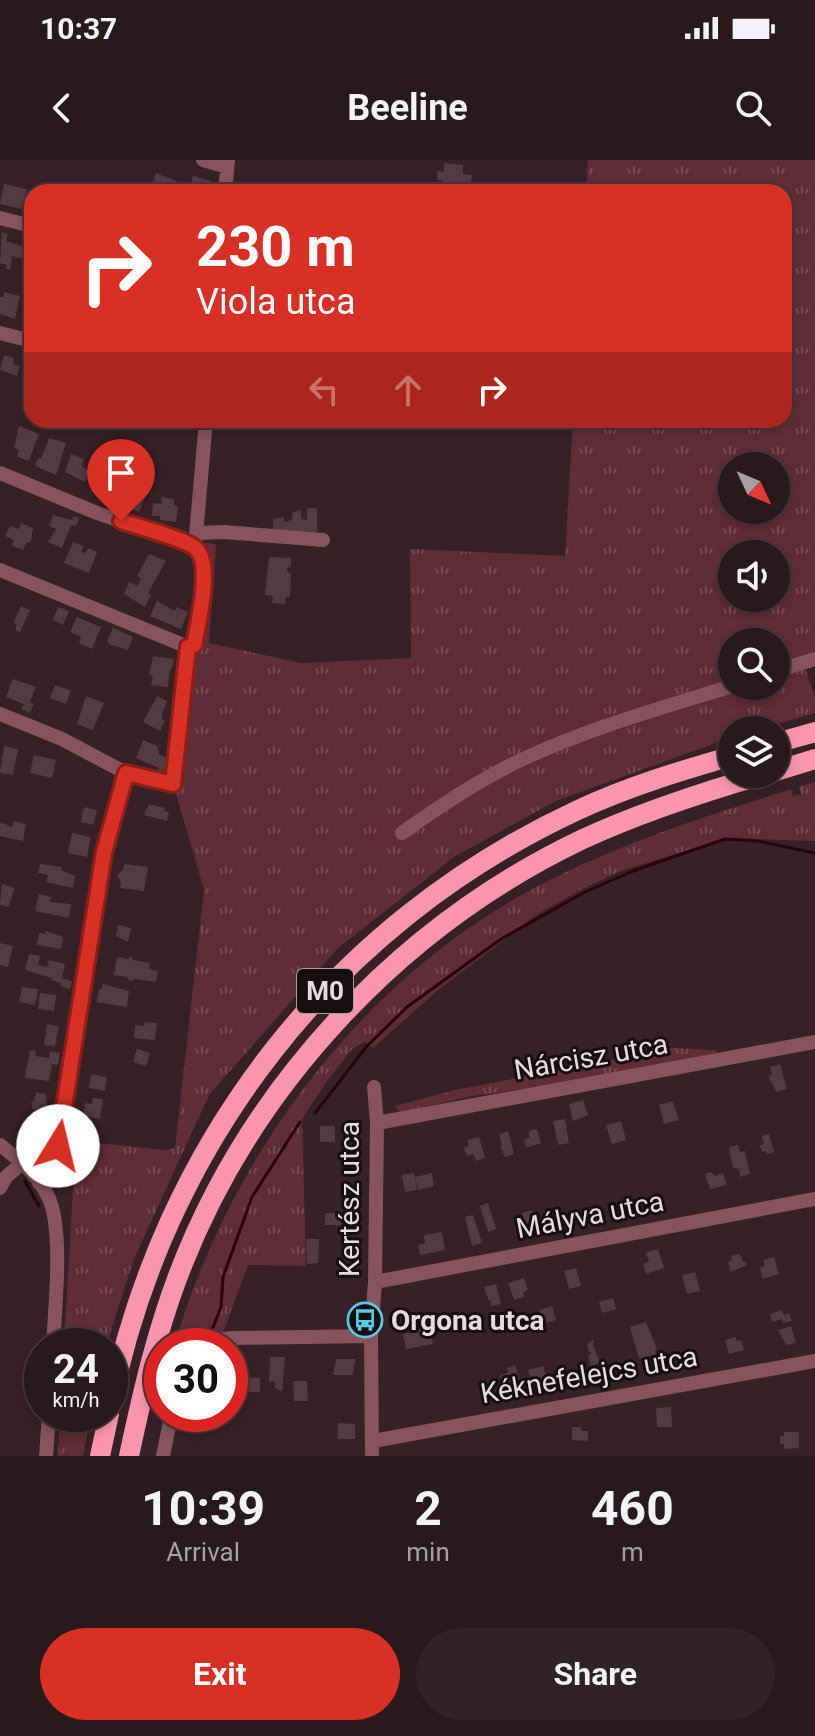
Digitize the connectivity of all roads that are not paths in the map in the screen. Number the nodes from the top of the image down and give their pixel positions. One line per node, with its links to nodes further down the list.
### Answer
1 (203, 160): 2 (street)
2 (228, 163): 3 (street)
3 (226, 184)
4 (0, 218): 5 (street)
5 (24, 224)
6 (0, 333): 7 (street)
7 (24, 339)
8 (205, 428): 10 (street)
9 (0, 473): 10 (street)
10 (196, 540): 11 (street); 13 (street)
11 (323, 540)
12 (0, 570): 13 (street)
13 (188, 647): 23 (street)
14 (815, 659): 15 (street)
15 (790, 667)
16 (718, 691): 25 (street)
17 (0, 714): 23 (street)
18 (815, 732): 19 (highway)
19 (790, 739)
20 (815, 759): 22 (highway)
21 (718, 760): 37 (highway, M0)
22 (790, 767)
23 (126, 773): 31 (street)
24 (719, 788): 46 (highway, M0)
25 (402, 833)
26 (815, 1042): 28 (street, Nárcisz utca)
27 (374, 1087): 28 (street, Kertész utca)
28 (377, 1123): 34 (street, Kertész utca)
29 (0, 1145): 30 (street)
30 (22, 1163): 31 (street); 32 (street)
31 (39, 1183): 35 (street)
32 (0, 1188)
33 (815, 1199): 34 (street, Mályva utca)
34 (375, 1282): 36 (street, Kertész utca)
35 (53, 1328)
36 (371, 1336): 38 (street); 43 (street, Kertész utca)
37 (128, 1338)
38 (248, 1338)
39 (815, 1361): 43 (street, Kéknefelejcs utca)
40 (48, 1432): 44 (street)
41 (105, 1432): 45 (highway, M0)
42 (168, 1432): 47 (street)
43 (372, 1449)
44 (46, 1456)
45 (100, 1456)
46 (129, 1456)
47 (163, 1456)

